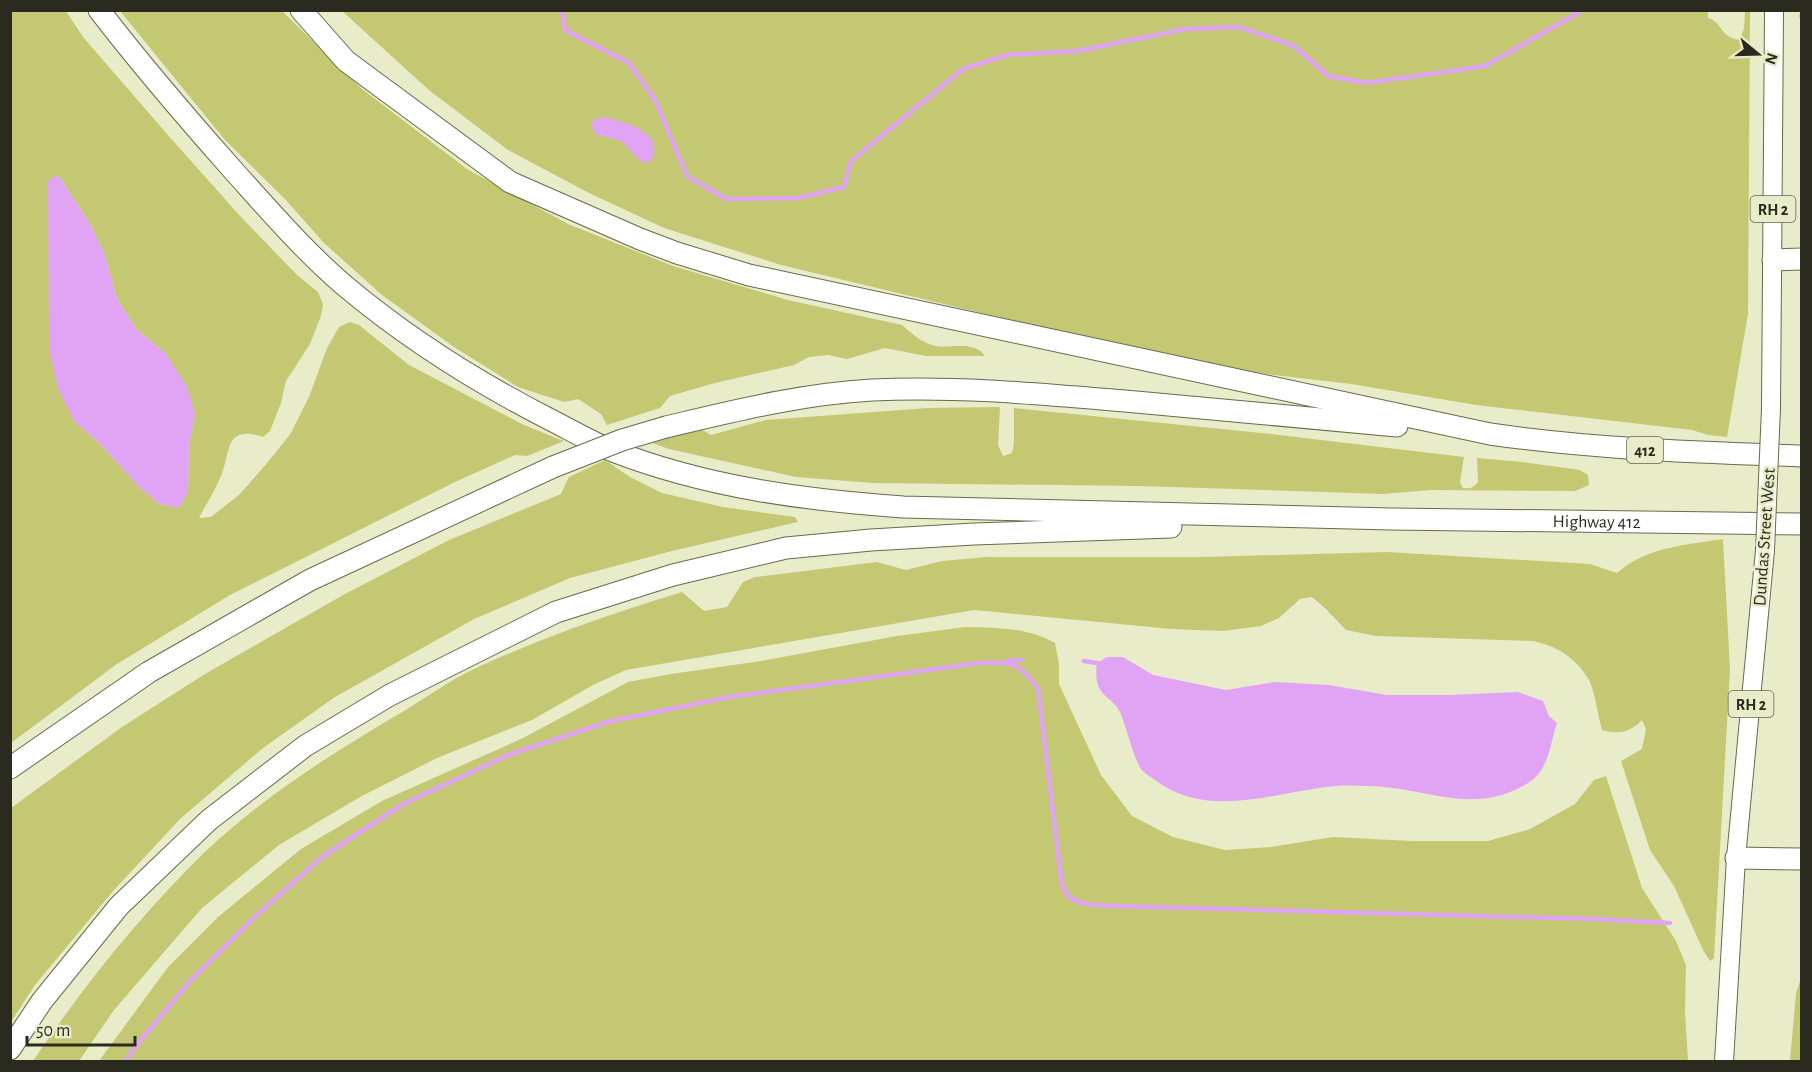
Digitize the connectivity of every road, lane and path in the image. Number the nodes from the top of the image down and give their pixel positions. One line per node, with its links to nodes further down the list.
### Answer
1 (99, 10): 8 (highway)
2 (301, 10): 6 (highway)
3 (1774, 10): 5 (main road, Dundas Street West / RH 2)
4 (1802, 258): 5 (highway)
5 (1773, 260): 11 (main road, Dundas Street West / RH 2, bridge)
6 (1490, 434): 7 (highway, 412); 10 (highway, bridge)
7 (1802, 456)
8 (1391, 519): 9 (highway, Highway 412); 13 (highway)
9 (1802, 524)
10 (10, 768)
11 (1736, 858): 12 (highway); 14 (main road, Dundas Street West / RH 2)
12 (1802, 860)
13 (10, 1049)
14 (1724, 1062)

